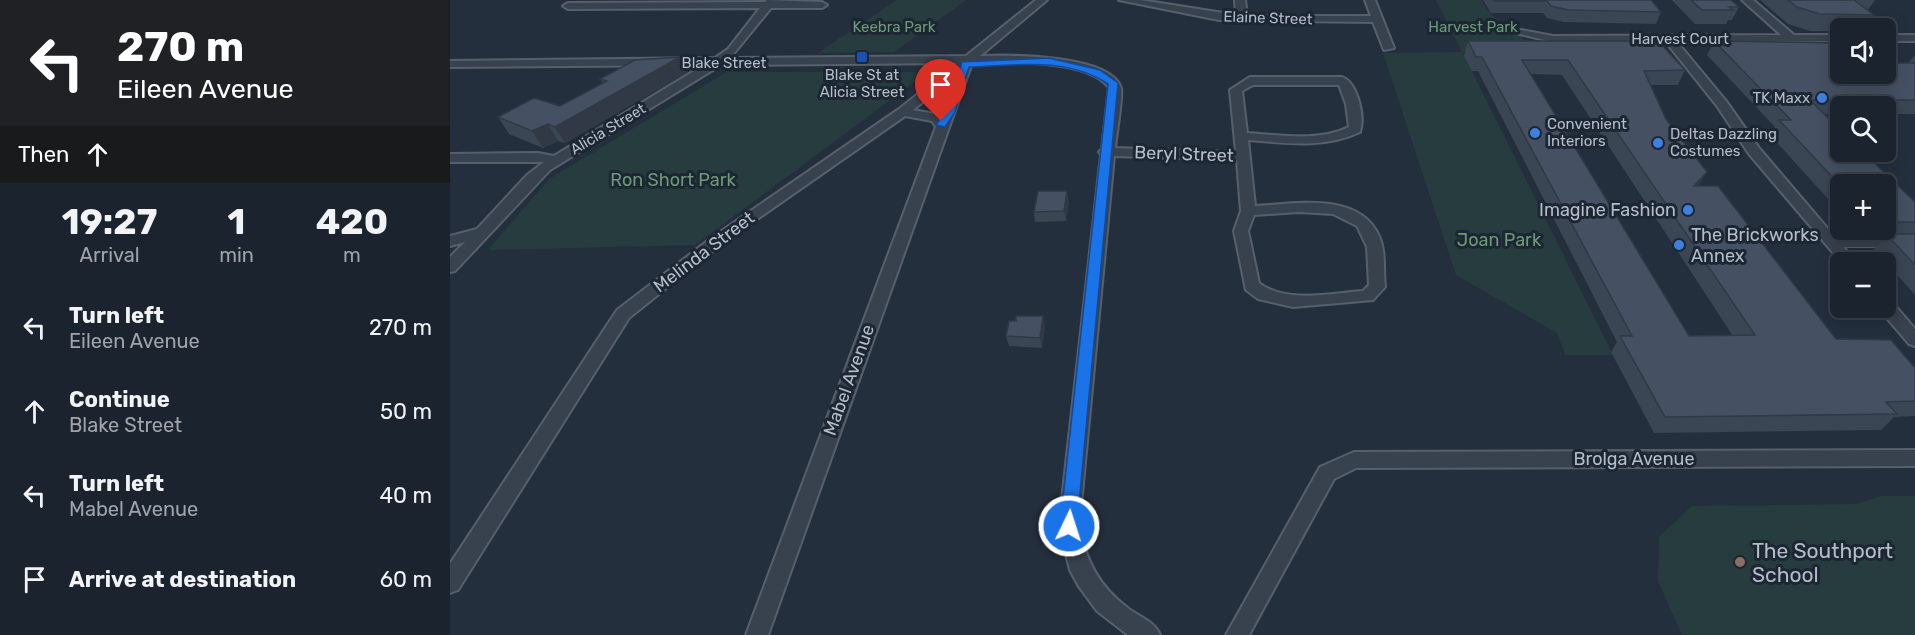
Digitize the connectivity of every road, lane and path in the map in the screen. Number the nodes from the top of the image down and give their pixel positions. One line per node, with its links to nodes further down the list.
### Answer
1 (1042, 0): 18 (street, Melinda Street)
2 (1124, 0): 9 (street, Elaine Street)
3 (1240, 0): 9 (street)
4 (1370, 0): 10 (street)
5 (1747, 0): 16 (street)
6 (770, 3): 7 (street); 8 (street); 19 (street, Alicia Street)
7 (568, 6)
8 (822, 6)
9 (1242, 18): 10 (street, Elaine Street)
10 (1377, 19): 17 (street)
11 (1521, 33): 15 (street, Harvest Court)
12 (1830, 38): 16 (street, Harvest Court)
13 (1896, 38): 14 (street)
14 (1915, 38)
15 (1669, 39): 16 (street, Harvest Court); 31 (street)
16 (1792, 39)
17 (1388, 48)
18 (966, 62): 19 (street, Blake Street); 21 (street, Melinda Street); 22 (street, Mabel Avenue); 24 (street, Blake Street)
19 (716, 63): 20 (street, Blake Street); 27 (street, Alicia Street)
20 (450, 64)
21 (903, 112): 22 (street); 38 (street, Melinda Street)
22 (941, 125): 39 (street, Mabel Avenue)
23 (1242, 136): 23 (street); 25 (street)
24 (1106, 152): 25 (street, Beryl Street); 40 (street)
25 (1243, 156): 28 (street, Beryl Street)
26 (450, 158): 27 (street)
27 (557, 160): 29 (street, Alicia Street)
28 (1248, 211): 28 (street, Beryl Street)
29 (483, 232): 30 (street); 34 (street, Alicia Street)
30 (450, 241)
31 (1833, 243): 32 (lane); 33 (street)
32 (1904, 243)
33 (1841, 252)
34 (450, 267)
35 (1896, 318): 36 (street)
36 (1915, 340)
37 (1915, 458): 41 (street, Brolga Avenue)
38 (450, 583)
39 (757, 635)
40 (1149, 635)
41 (1237, 635)

